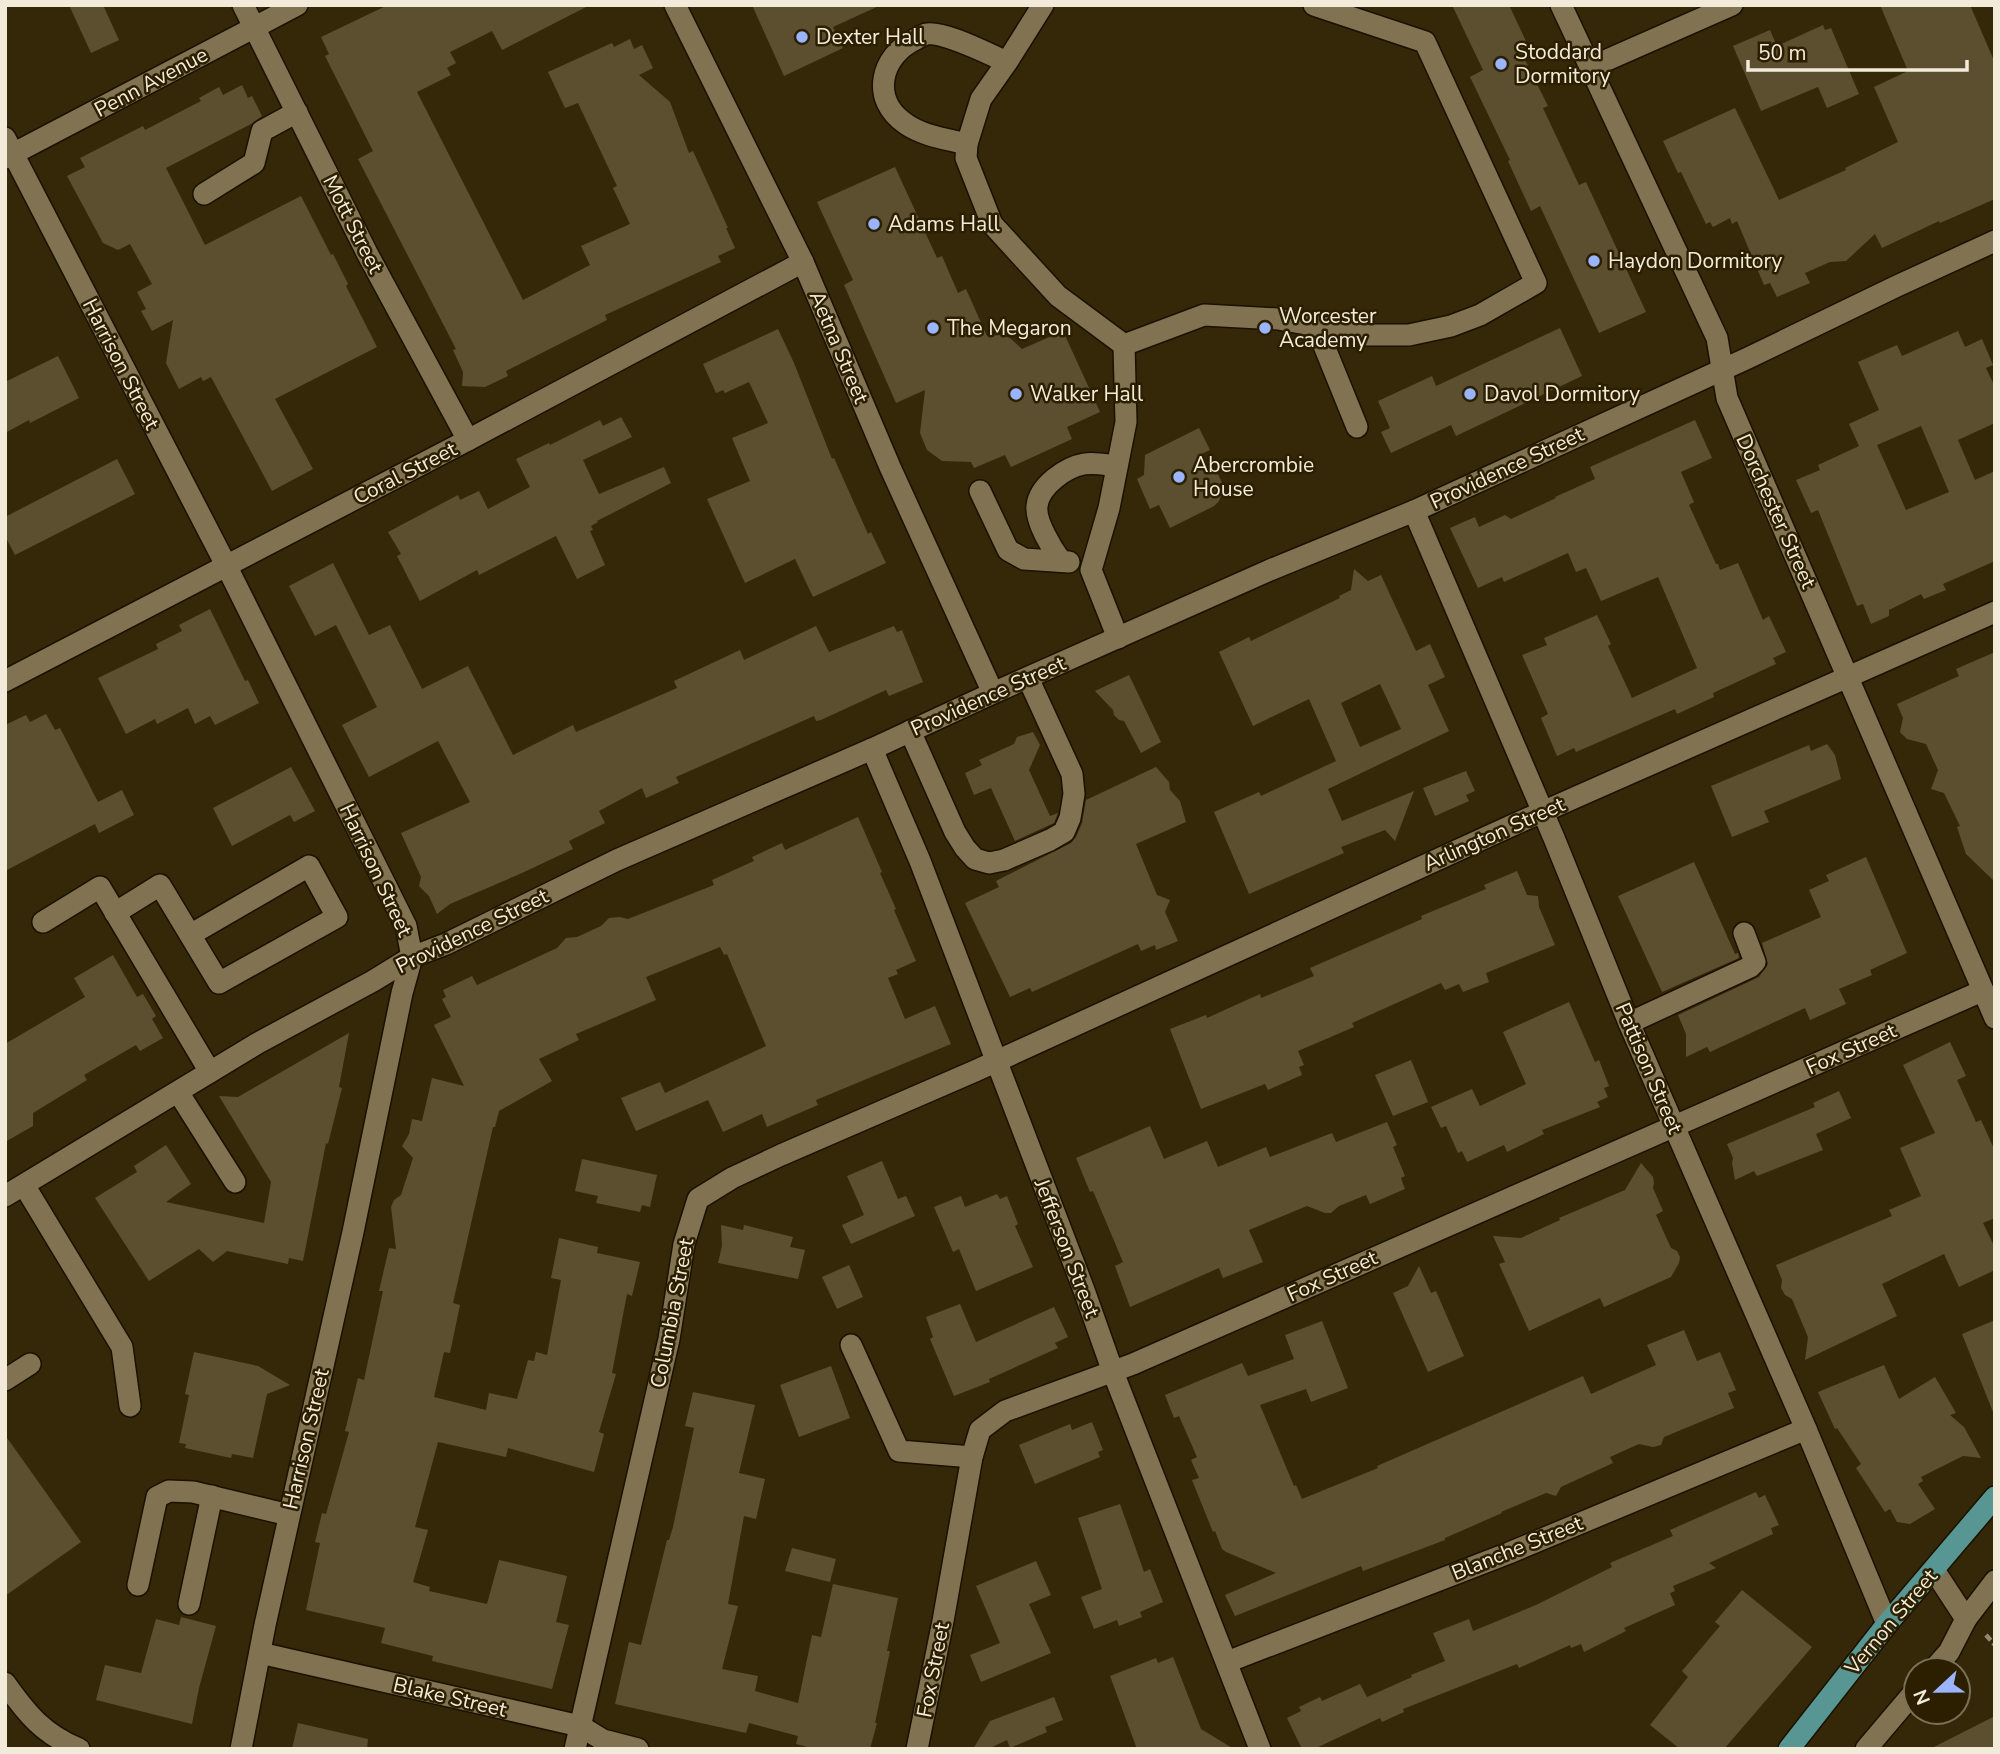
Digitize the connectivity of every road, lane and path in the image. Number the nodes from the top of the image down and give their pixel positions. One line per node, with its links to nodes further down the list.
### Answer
1 (243, 5): 8 (street, Mott Street)
2 (296, 5): 8 (street, Penn Avenue)
3 (675, 5): 16 (street, Aetna Street)
4 (1042, 5): 9 (street)
5 (1314, 5): 17 (street)
6 (1561, 5): 10 (street, Dorchester Street)
7 (1732, 5): 10 (street)
8 (254, 27): 11 (street, Mott Street); 13 (street, Penn Avenue)
9 (1007, 62): 12 (street); 12 (street)
10 (1591, 67): 19 (street, Dorchester Street)
11 (297, 112): 14 (street); 21 (street, Mott Street)
12 (967, 144): 18 (street)
13 (8, 150): 26 (street, Harrison Street)
14 (204, 194)
15 (1995, 241): 19 (street, Providence Street)
16 (803, 262): 21 (street, Coral Street); 33 (street, Aetna Street)
17 (1316, 326): 18 (street); 20 (street)
18 (1124, 345): 22 (street)
19 (1722, 369): 24 (street, Providence Street); 31 (street, Dorchester Street)
20 (1357, 427)
21 (468, 440): 26 (street, Coral Street)
22 (1117, 466): 25 (street); 27 (street)
23 (980, 491): 25 (street)
24 (1414, 510): 29 (street, Providence Street); 36 (street, Pattison Street)
25 (1061, 561): 27 (street)
26 (226, 565): 32 (street, Coral Street); 41 (street, Harrison Street)
27 (1092, 565): 29 (street)
28 (1995, 612): 31 (street, Arlington Street)
29 (1118, 638): 30 (street, Providence Street)
30 (1028, 678): 33 (street, Providence Street); 34 (street)
31 (1848, 678): 36 (street, Arlington Street); 42 (street, Dorchester Street)
32 (5, 681)
33 (993, 693): 34 (street, Providence Street)
34 (910, 731): 35 (street, Providence Street)
35 (872, 749): 41 (street, Providence Street); 45 (street, Jefferson Street)
36 (1543, 813): 44 (street, Pattison Street); 45 (street, Arlington Street)
37 (115, 913): 38 (street); 40 (street); 46 (street)
38 (43, 922)
39 (1744, 933): 44 (street)
40 (190, 934): 40 (street)
41 (412, 957): 46 (street, Providence Street); 60 (street, Harrison Street)
42 (1982, 991): 43 (street, Dorchester Street); 48 (street, Fox Street)
43 (1995, 1018)
44 (1629, 1023): 48 (street, Pattison Street)
45 (996, 1060): 53 (street, Jefferson Street); 72 (street, Columbia Street)
46 (209, 1072): 47 (street, Providence Street)
47 (178, 1092): 49 (street); 50 (street, Providence Street)
48 (1674, 1126): 53 (street, Fox Street); 56 (street, Pattison Street)
49 (235, 1182)
50 (14, 1191): 55 (street)
51 (851, 1345): 57 (street)
52 (30, 1364): 54 (street)
53 (1113, 1372): 57 (street, Fox Street); 69 (street, Jefferson Street)
54 (5, 1380)
55 (130, 1406)
56 (1805, 1429): 66 (street, Pattison Street); 69 (street, Blanche Street)
57 (972, 1457): 77 (street, Fox Street)
58 (212, 1496): 60 (street); 63 (street); 64 (street)
59 (1993, 1504): 61 (main road, Vernon Street)
60 (289, 1515): 67 (street, Harrison Street)
61 (1934, 1570): 65 (street); 66 (main road, Vernon Street)
62 (1995, 1581): 65 (street)
63 (138, 1585)
64 (189, 1604)
65 (1966, 1619): 68 (street)
66 (1887, 1624): 79 (main road, Vernon Street)
67 (260, 1653): 72 (street, Blake Street); 74 (street, Harrison Street)
68 (1945, 1656)
69 (1227, 1662): 78 (street, Jefferson Street)
70 (5, 1683): 73 (street)
71 (1902, 1707): 80 (street)
72 (580, 1726): 75 (street, Columbia Street); 76 (street, Blake Street)
73 (79, 1749)
74 (241, 1749)
75 (575, 1749)
76 (638, 1749)
77 (917, 1749)
78 (1260, 1749)
79 (1789, 1749)
80 (1866, 1749)

